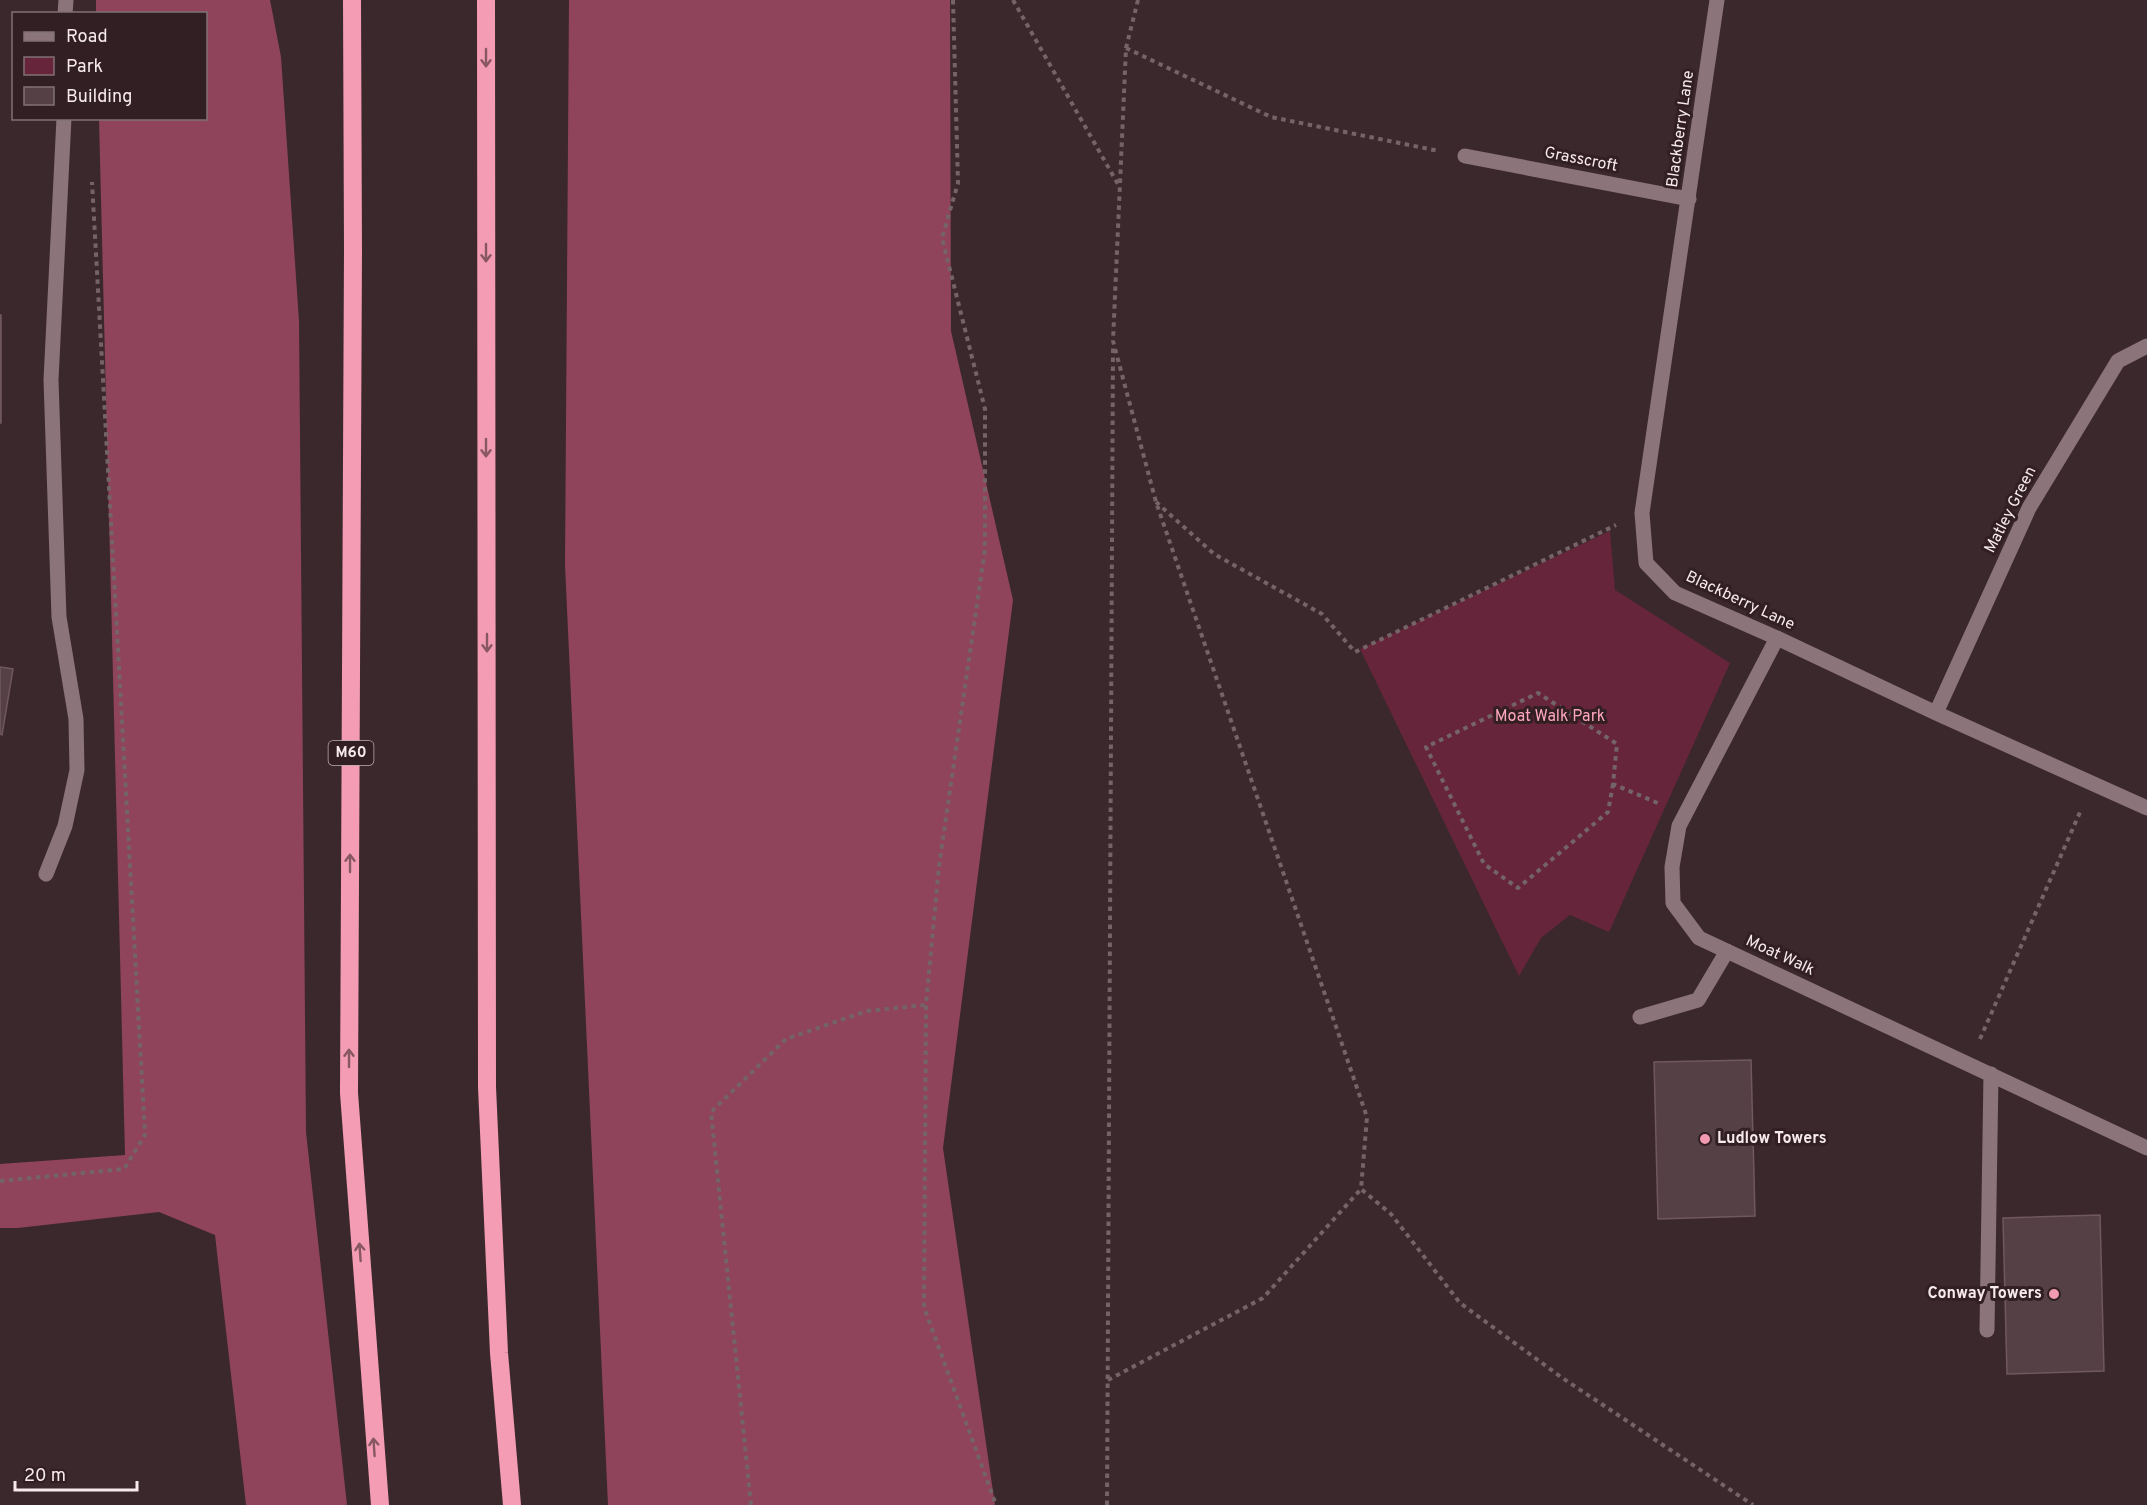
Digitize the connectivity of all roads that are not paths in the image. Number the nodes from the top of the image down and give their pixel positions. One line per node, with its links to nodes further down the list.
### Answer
1 (352, 0): 17 (highway, M60, one-way to 1)
2 (486, 0): 18 (highway, one-way to 18)
3 (1717, 0): 6 (street, Blackberry Lane)
4 (64, 120): 11 (street)
5 (1465, 156): 6 (street, Grasscroft)
6 (1689, 199): 8 (street, Blackberry Lane)
7 (2147, 346): 9 (street, Matley Green)
8 (1777, 638): 9 (street, Blackberry Lane); 12 (street, Moat Walk)
9 (1936, 713): 10 (street, Blackberry Lane)
10 (2147, 808)
11 (46, 874)
12 (1727, 951): 13 (street); 14 (street, Moat Walk)
13 (1640, 1017)
14 (1990, 1074): 15 (street, Moat Walk); 16 (street)
15 (2147, 1148)
16 (1987, 1330)
17 (380, 1505)
18 (512, 1505)

